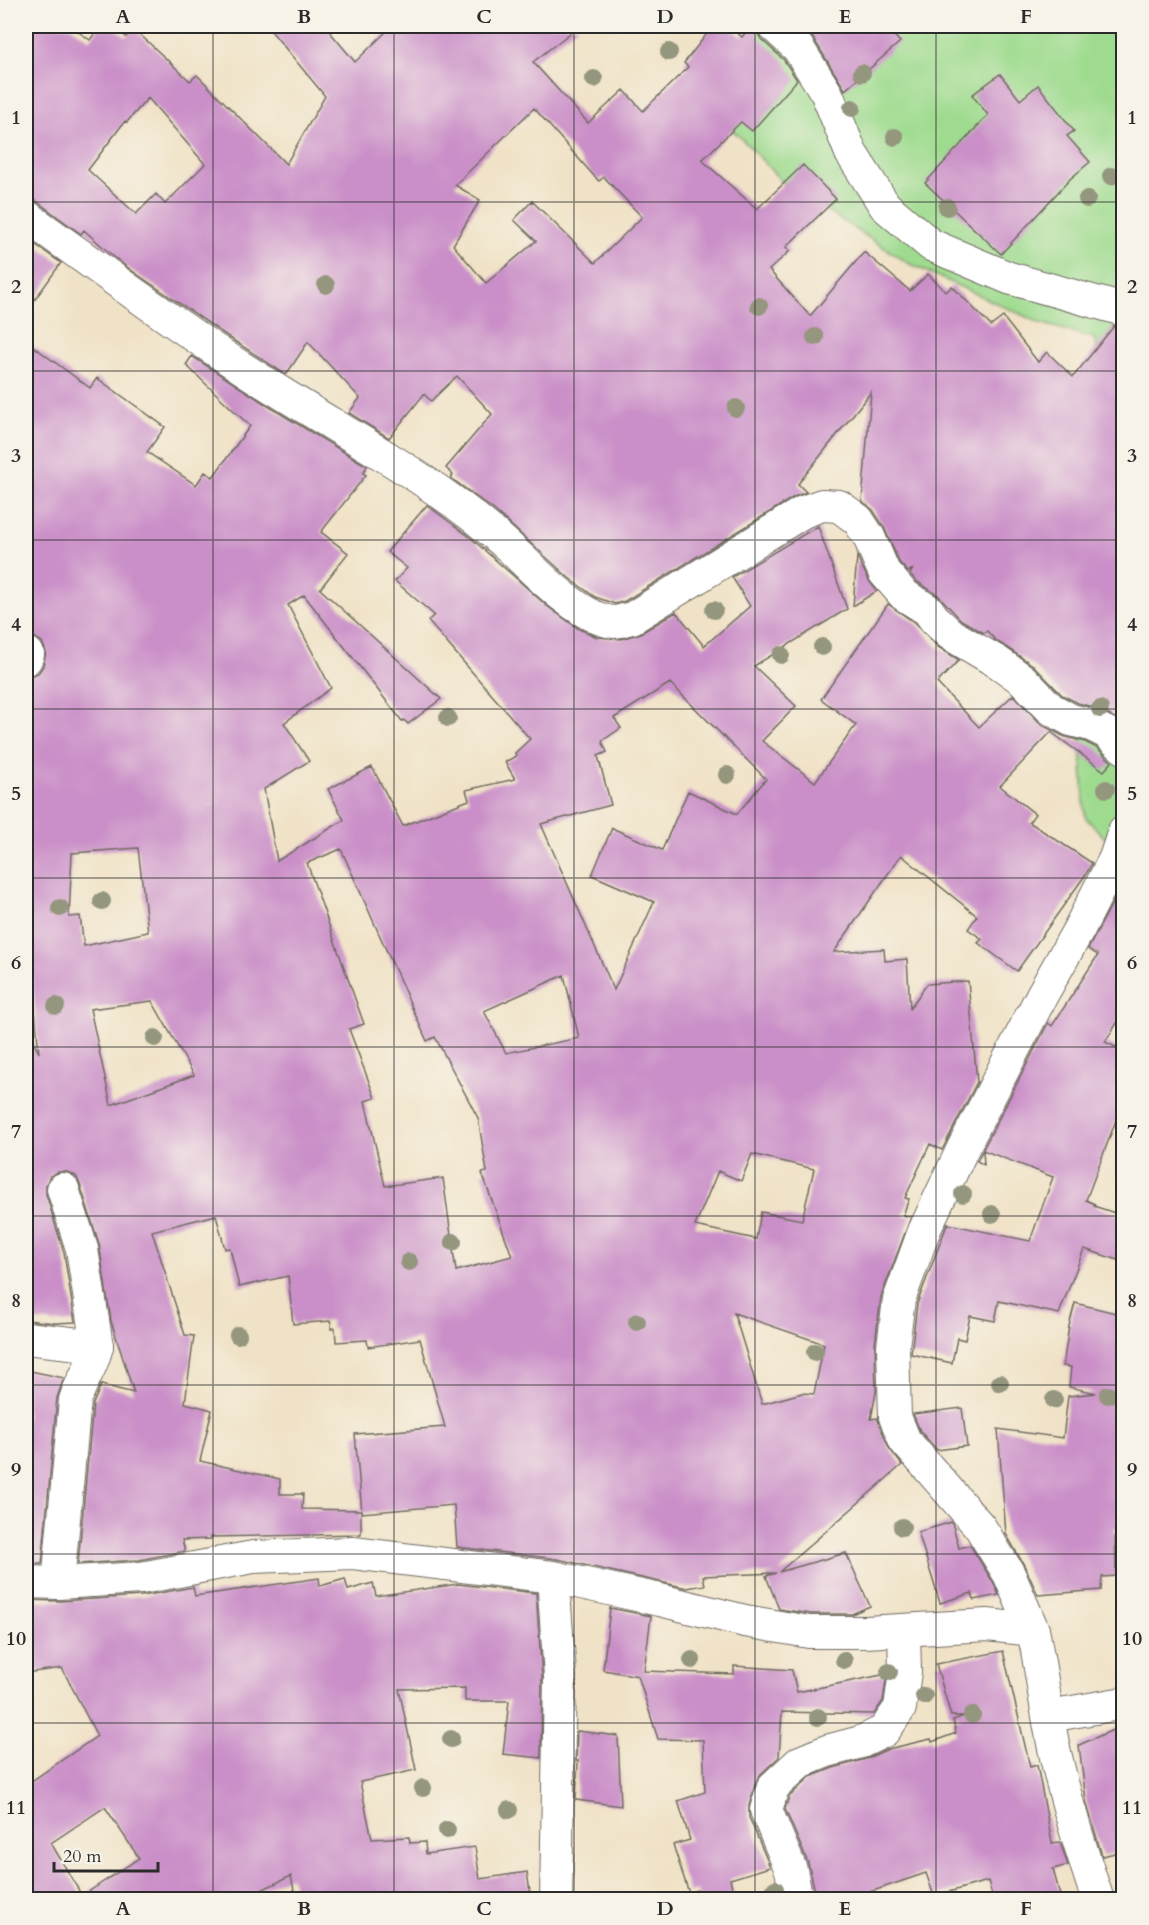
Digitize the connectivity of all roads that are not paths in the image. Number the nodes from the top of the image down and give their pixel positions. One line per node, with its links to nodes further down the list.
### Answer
1 (774, 26): 3 (street)
2 (26, 216): 4 (street)
3 (1124, 310)
4 (1124, 748)
5 (1124, 831): 13 (street)
6 (63, 1189): 8 (street)
7 (26, 1338): 8 (street)
8 (97, 1346): 11 (street)
9 (553, 1577): 11 (street); 12 (street); 16 (street)
10 (26, 1582): 11 (street)
11 (58, 1583)
12 (904, 1630): 13 (street); 17 (street)
13 (1033, 1630): 15 (street)
14 (1124, 1703): 15 (street)
15 (1049, 1716): 18 (street)
16 (556, 1899)
17 (797, 1899)
18 (1098, 1899)

